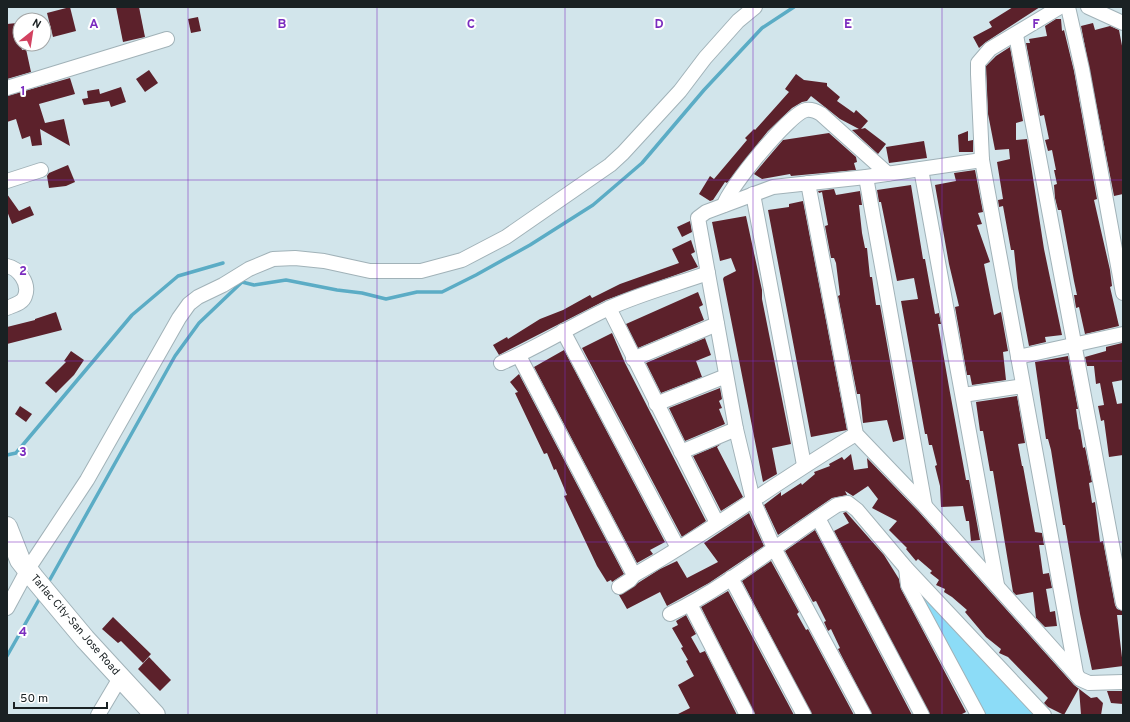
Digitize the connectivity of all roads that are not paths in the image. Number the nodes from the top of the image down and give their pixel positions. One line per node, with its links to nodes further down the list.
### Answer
1 (755, 7): 47 (street)
2 (1060, 7): 6 (street)
3 (1068, 7): 20 (street)
4 (1088, 7): 5 (street)
5 (1123, 23)
6 (1016, 35): 9 (street); 26 (street)
7 (167, 39): 8 (street)
8 (7, 88)
9 (982, 160): 10 (street); 28 (street)
10 (922, 169): 12 (street); 33 (street)
11 (41, 170): 14 (street)
12 (888, 174): 13 (street); 17 (street)
13 (866, 177): 15 (street); 40 (street)
14 (7, 181)
15 (808, 183): 16 (street); 36 (street)
16 (753, 194): 17 (street); 38 (street)
17 (724, 205): 19 (street)
18 (7, 266): 21 (street)
19 (708, 273): 22 (street); 23 (street)
20 (1123, 293)
21 (7, 308)
22 (609, 308): 24 (street); 29 (street)
23 (717, 324): 29 (street); 31 (street)
24 (563, 331): 27 (street); 44 (street)
25 (1123, 334): 26 (street)
26 (1074, 345): 28 (street); 52 (street)
27 (519, 356): 30 (street); 48 (street)
28 (1018, 357): 32 (street)
29 (633, 359): 34 (street)
30 (501, 363)
31 (726, 376): 34 (street); 35 (street)
32 (1022, 386): 33 (street); 56 (street)
33 (963, 395): 50 (street)
34 (656, 404): 37 (street)
35 (736, 429): 37 (street); 39 (street)
36 (856, 434): 38 (street); 40 (street)
37 (681, 452): 42 (street)
38 (804, 465): 39 (street)
39 (753, 500): 42 (street); 45 (street)
40 (925, 506): 50 (street)
41 (818, 518): 45 (street); 46 (street); 64 (street)
42 (717, 523): 44 (street)
43 (7, 527): 47 (main road, Tarlac City-San Jose Road)
44 (678, 548): 48 (street)
45 (774, 548): 49 (street); 63 (street)
46 (906, 568): 65 (street); 66 (street)
47 (31, 574): 54 (street); 57 (main road, Tarlac City-San Jose Road)
48 (634, 575): 51 (street)
49 (731, 578): 53 (street); 62 (street)
50 (997, 586): 56 (street)
51 (619, 587)
52 (1123, 603)
53 (690, 604): 55 (street); 61 (street)
54 (7, 608)
55 (670, 614)
56 (1076, 673): 58 (street)
57 (120, 678): 59 (street); 60 (main road, Tarlac City-San Jose Road)
58 (1123, 682)
59 (98, 715)
60 (155, 715)
61 (747, 715)
62 (804, 715)
63 (864, 715)
64 (922, 715)
65 (978, 715)
66 (1044, 715)

